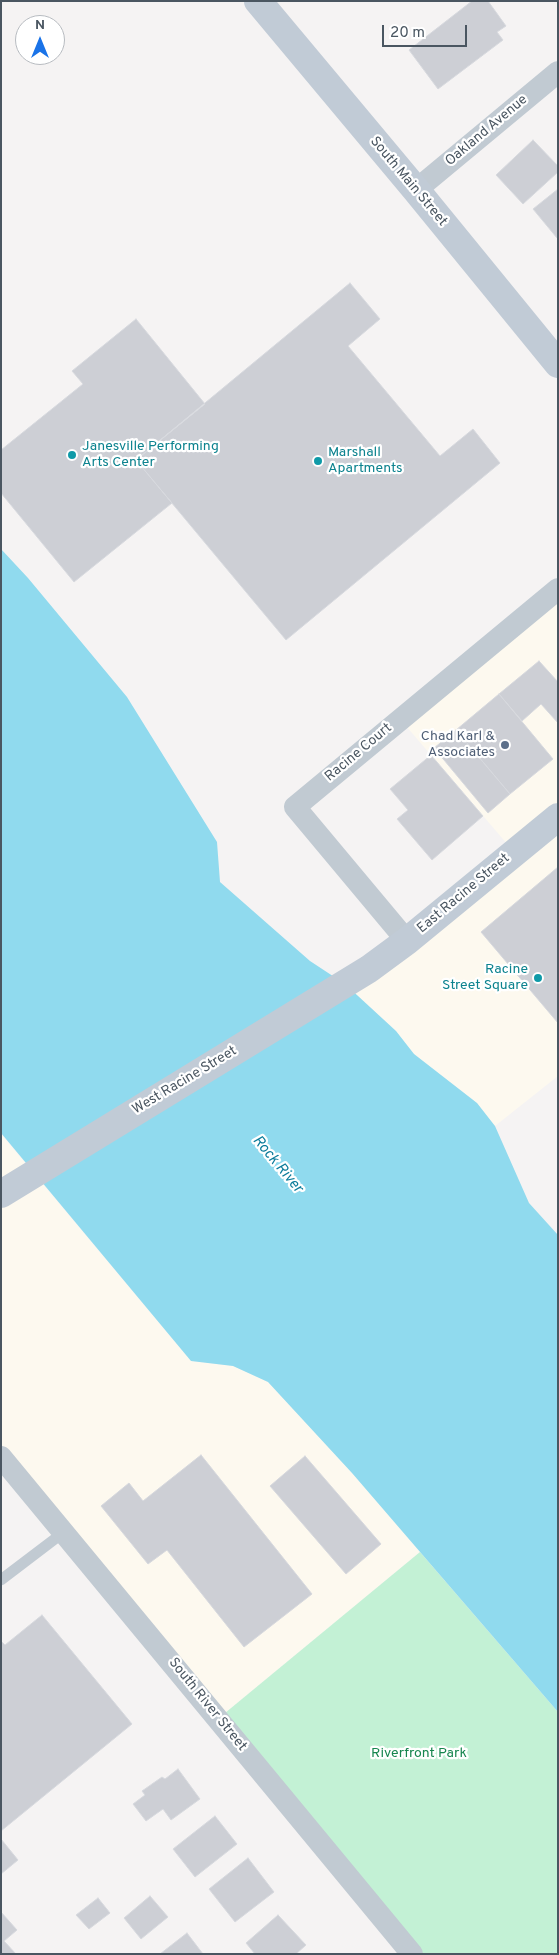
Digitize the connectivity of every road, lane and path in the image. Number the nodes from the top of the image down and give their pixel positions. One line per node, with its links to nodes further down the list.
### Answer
1 (258, 1): 3 (main road, South Main Street)
2 (558, 72): 3 (street, Oakland Avenue)
3 (416, 190): 4 (main road, South Main Street)
4 (558, 364)
5 (558, 589): 7 (street, Racine Court)
6 (558, 817): 7 (main road, East Racine Street)
7 (407, 941): 8 (main road, East Racine Street)
8 (369, 969): 9 (main road, West Racine Street)
9 (4, 1192)
10 (1, 1457): 11 (street, South River Street)
11 (64, 1532): 12 (lane); 13 (street, South River Street)
12 (1, 1580)
13 (405, 1951)

